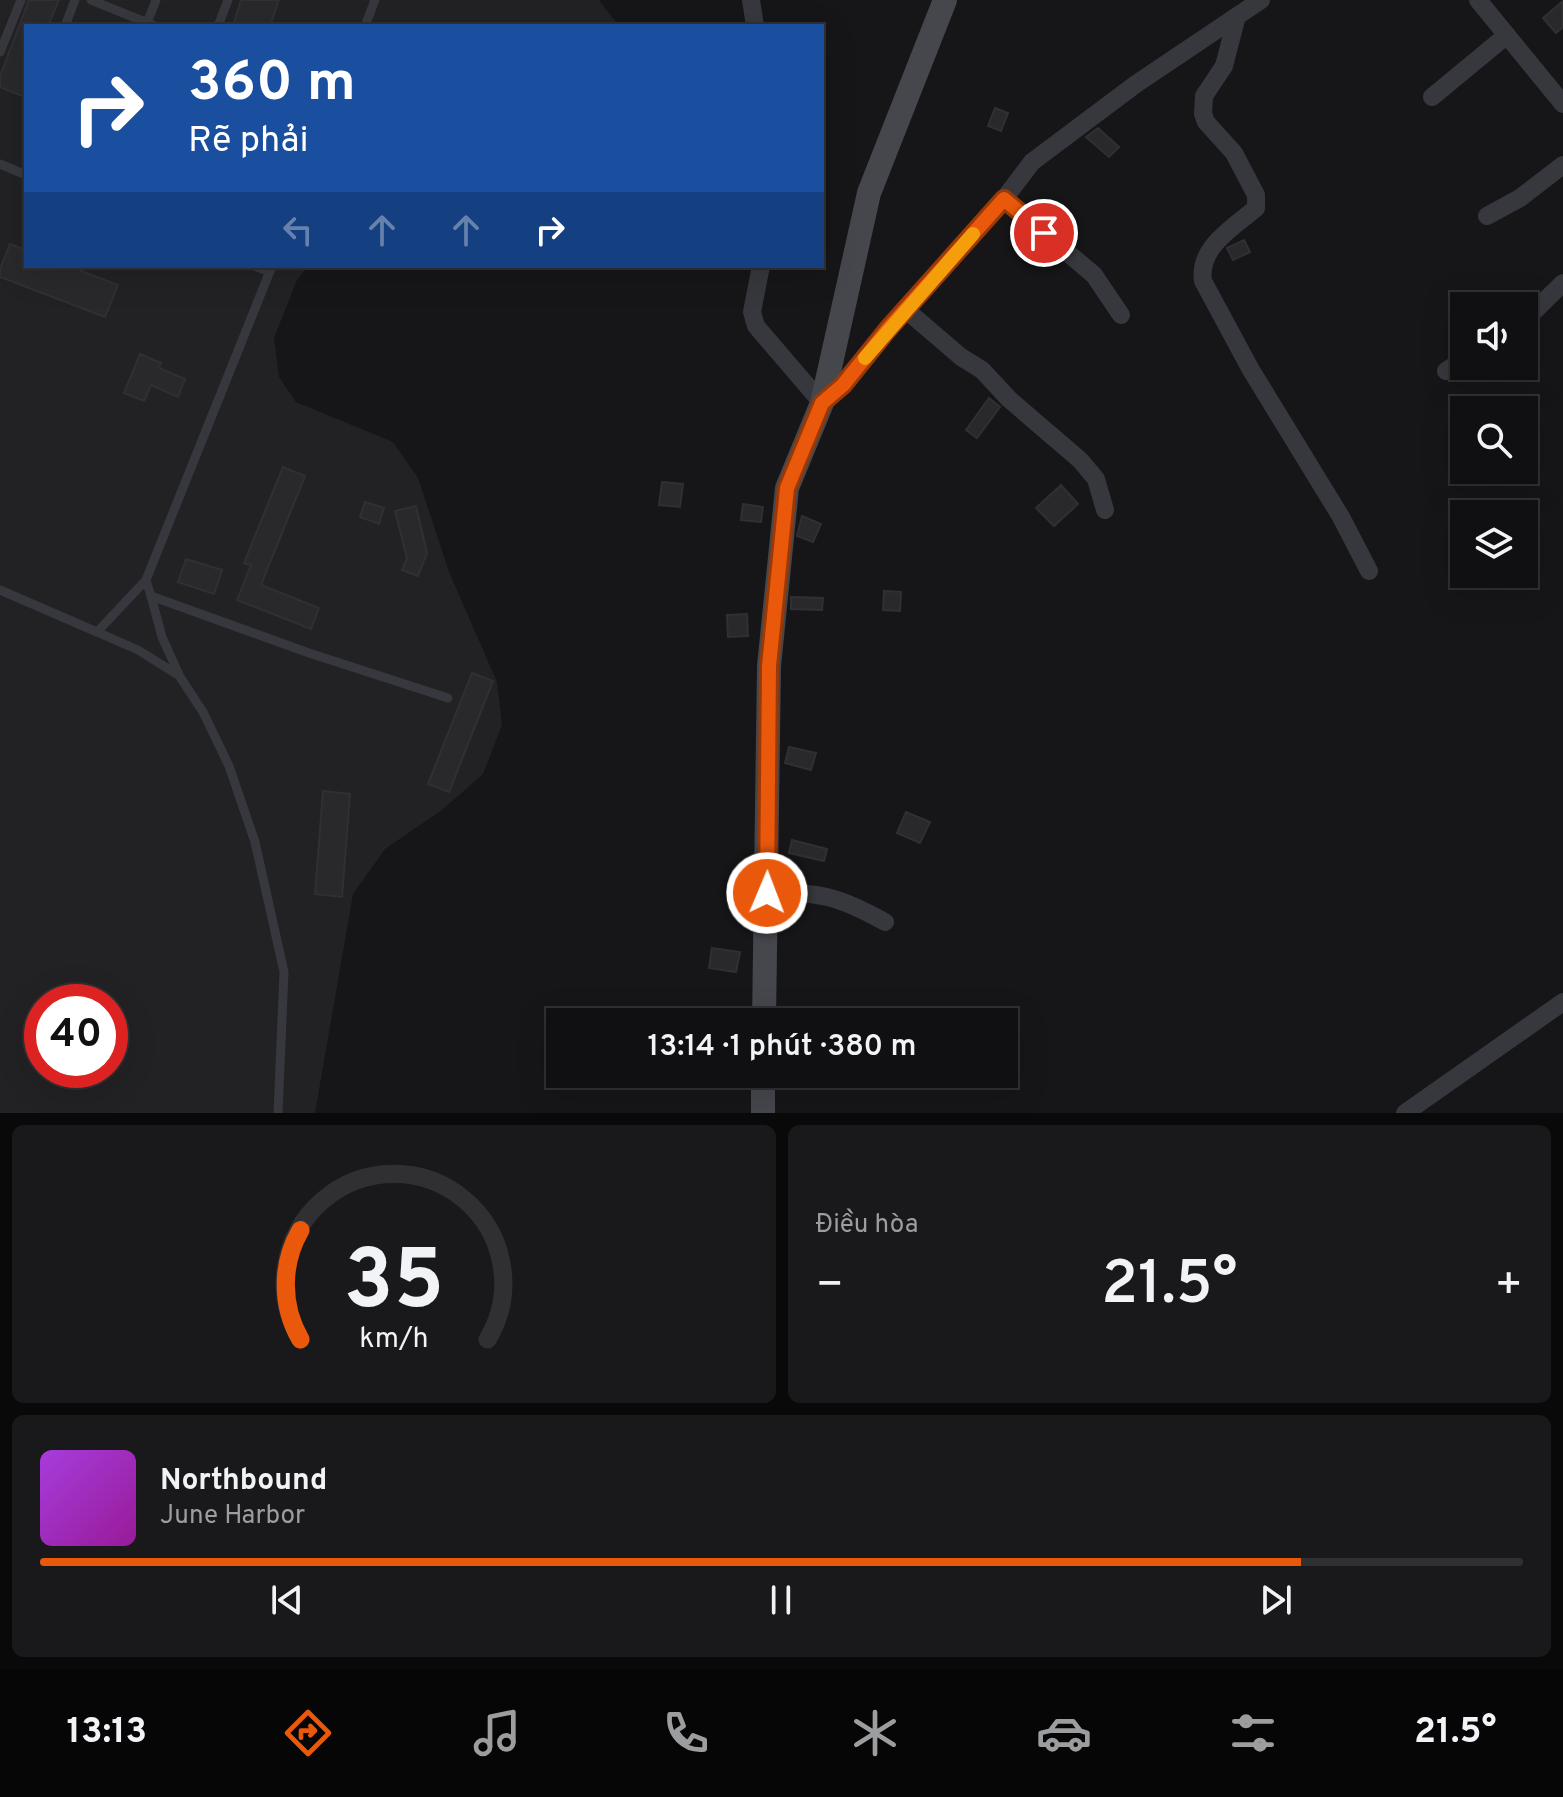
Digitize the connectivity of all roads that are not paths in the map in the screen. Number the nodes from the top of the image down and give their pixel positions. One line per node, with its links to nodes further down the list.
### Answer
1 (21, 0): 19 (lane)
2 (75, 0): 12 (lane)
3 (91, 0): 13 (lane)
4 (156, 0): 14 (lane)
5 (228, 0): 15 (lane)
6 (375, 0): 16 (lane)
7 (751, 0): 17 (street)
8 (945, 0): 35 (street)
9 (1261, 0): 11 (street)
10 (1478, 0): 18 (street)
11 (1237, 16): 25 (street); 37 (street)
12 (66, 24)
13 (148, 24)
14 (150, 24)
15 (219, 24)
16 (366, 24)
17 (755, 24)
18 (1507, 35): 20 (street); 21 (street)
19 (0, 52)
20 (1432, 97)
21 (1563, 104)
22 (0, 164): 24 (lane)
23 (1563, 165): 26 (street)
24 (24, 174)
25 (1004, 199): 31 (street); 32 (street)
26 (1487, 216)
27 (761, 268): 35 (street)
28 (271, 269): 38 (lane)
29 (1563, 283): 30 (street)
30 (1538, 307)
31 (905, 309): 35 (street); 36 (street)
32 (1121, 315)
33 (1450, 368): 34 (street)
34 (1446, 371)
35 (822, 403): 44 (street)
36 (1105, 510)
37 (1369, 571)
38 (146, 580): 40 (lane); 41 (lane)
39 (0, 590): 41 (lane)
40 (151, 596): 42 (lane); 43 (lane)
41 (97, 632): 42 (lane)
42 (180, 677): 49 (lane)
43 (448, 698)
44 (767, 893): 45 (street); 46 (street)
45 (885, 922)
46 (764, 1008)
47 (1560, 1010): 51 (street)
48 (763, 1088): 50 (street)
49 (278, 1113)
50 (763, 1113)
51 (1405, 1113)

